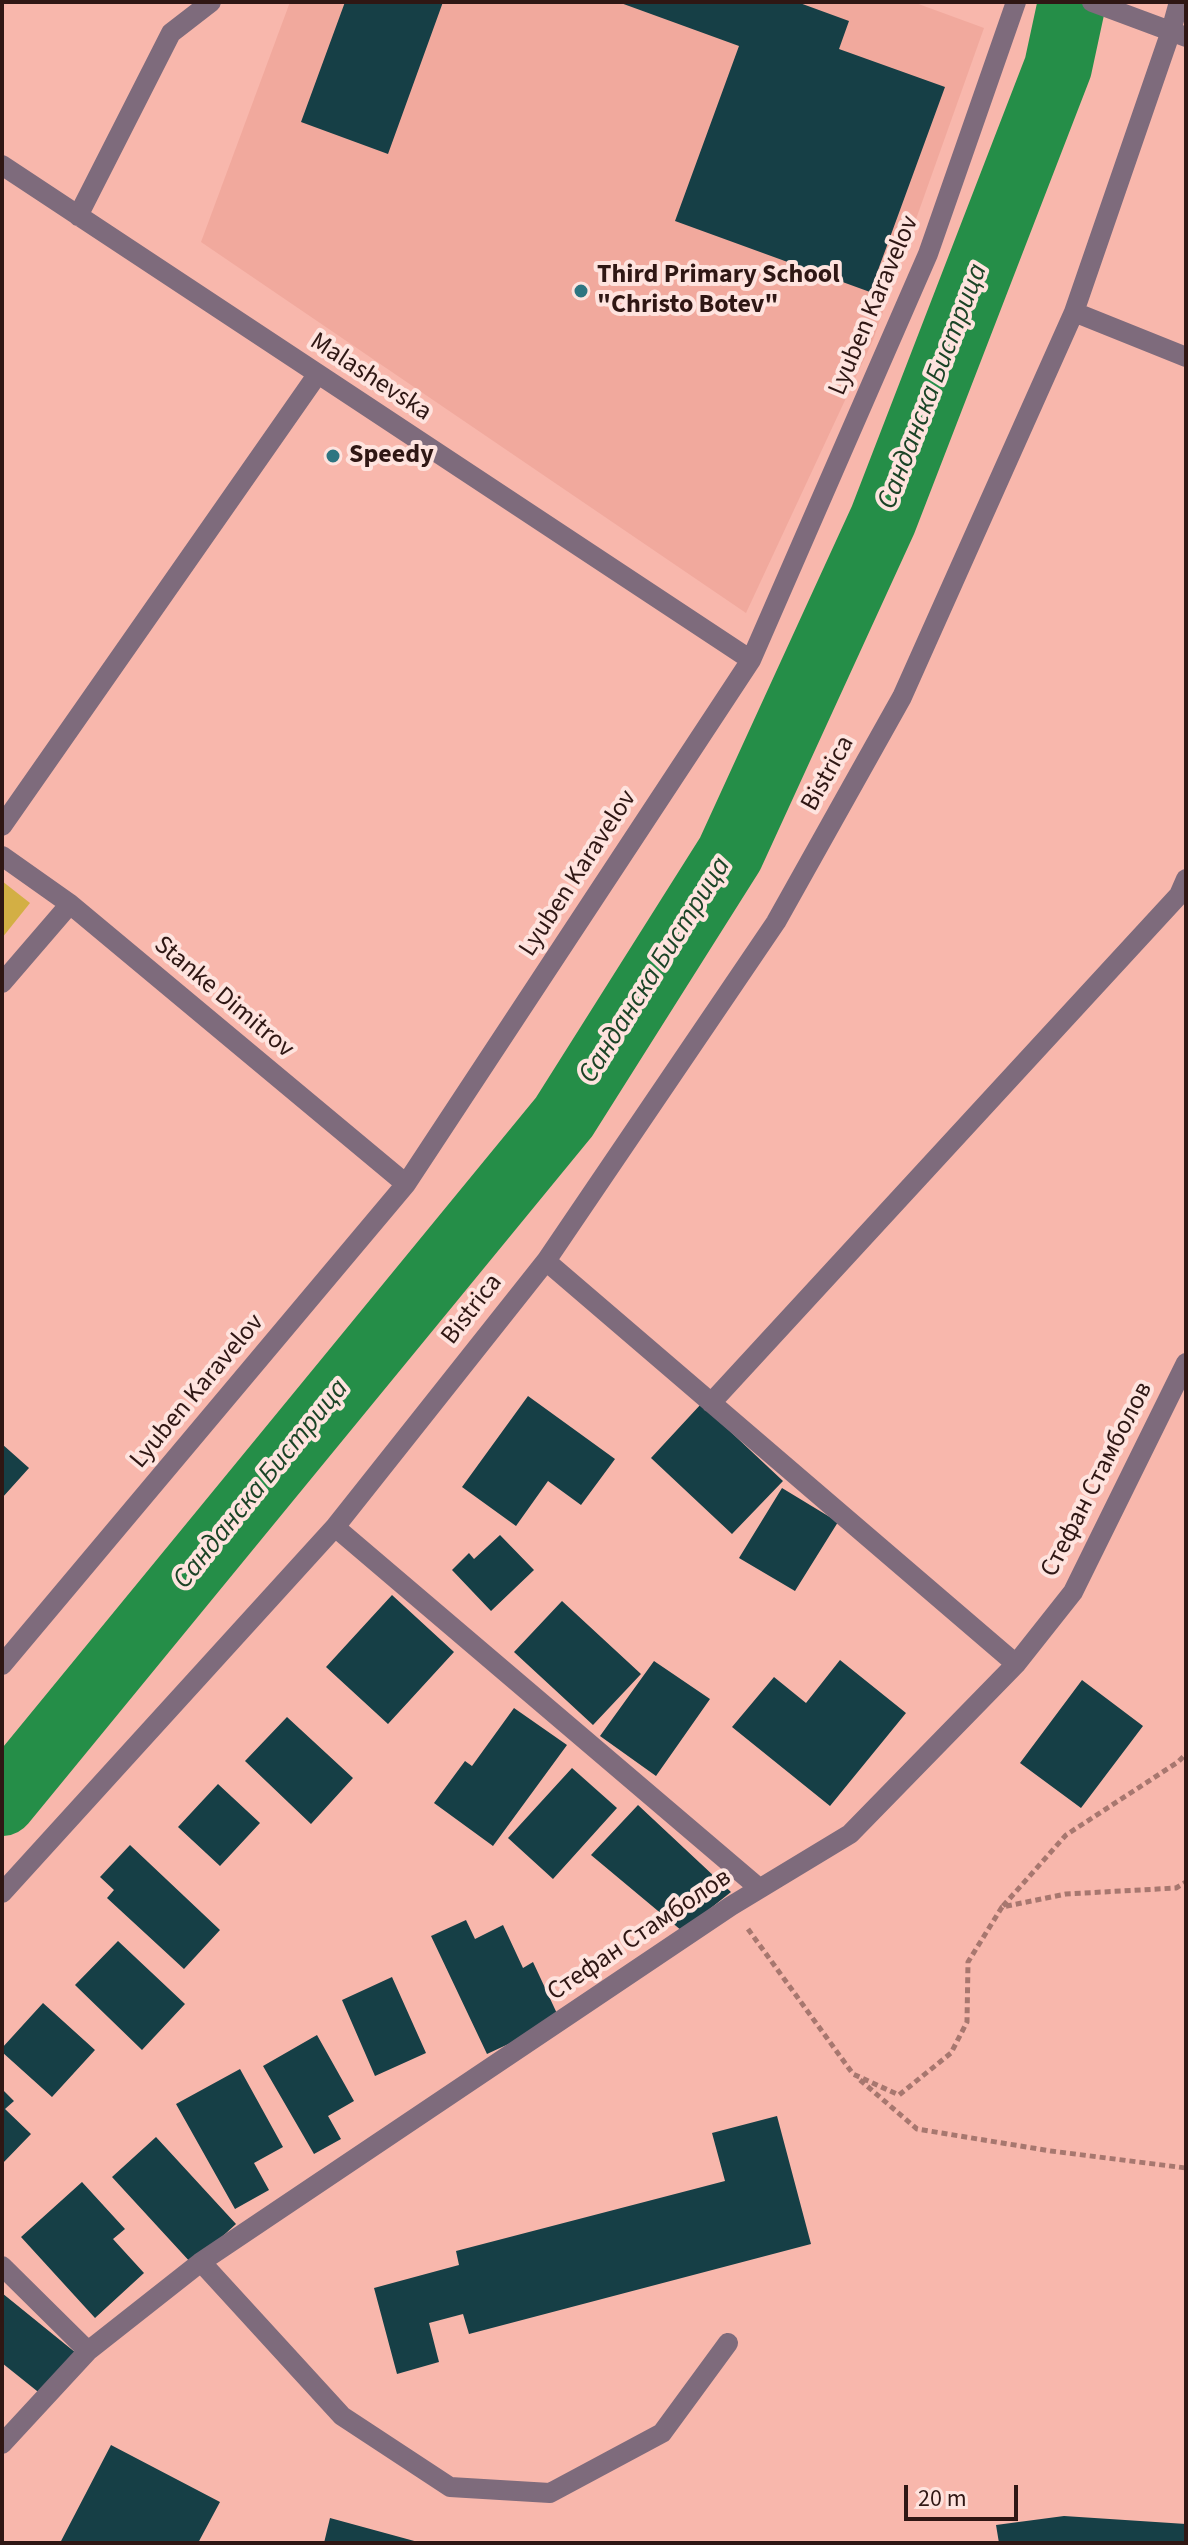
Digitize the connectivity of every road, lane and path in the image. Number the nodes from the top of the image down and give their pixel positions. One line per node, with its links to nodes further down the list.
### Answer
1 (211, 2): 7 (street)
2 (1016, 2): 11 (street, Lyuben Karavelov)
3 (1092, 2): 5 (street)
4 (1179, 2): 5 (street, Bistrica)
5 (1179, 34): 8 (street, Bistrica)
6 (2, 165): 7 (street, Malashevska)
7 (78, 216): 10 (street, Malashevska)
8 (1074, 312): 9 (street); 18 (street, Bistrica)
9 (1186, 357)
10 (317, 375): 11 (street, Malashevska); 12 (street)
11 (751, 660): 17 (street, Lyuben Karavelov)
12 (2, 826)
13 (2, 856): 15 (street, Stanke Dimitrov)
14 (1186, 879): 20 (street)
15 (70, 904): 16 (street); 17 (street, Stanke Dimitrov)
16 (2, 983)
17 (406, 1184): 23 (street, Lyuben Karavelov)
18 (546, 1261): 20 (street); 21 (street, Bistrica)
19 (1186, 1363): 22 (street, Стефан Стамболов)
20 (711, 1403): 22 (street)
21 (335, 1527): 26 (street); 29 (street, Bistrica)
22 (1016, 1664): 26 (street, Стефан Стамболов)
23 (2, 1665)
24 (1186, 1754): 31 (path)
25 (1186, 1882): 27 (path)
26 (759, 1888): 30 (street, Стефан Стамболов)
27 (1176, 1888): 28 (path); 31 (path)
28 (1186, 1891)
29 (2, 1893)
30 (731, 1906): 32 (path); 34 (street, Стефан Стамболов)
31 (1002, 1907): 32 (path)
32 (853, 2074): 33 (path)
33 (1186, 2168)
34 (201, 2262): 36 (street); 37 (street, Стефан Стамболов)
35 (2, 2266): 37 (street)
36 (728, 2343)
37 (88, 2351): 38 (street, Стефан Стамболов)
38 (2, 2444)

